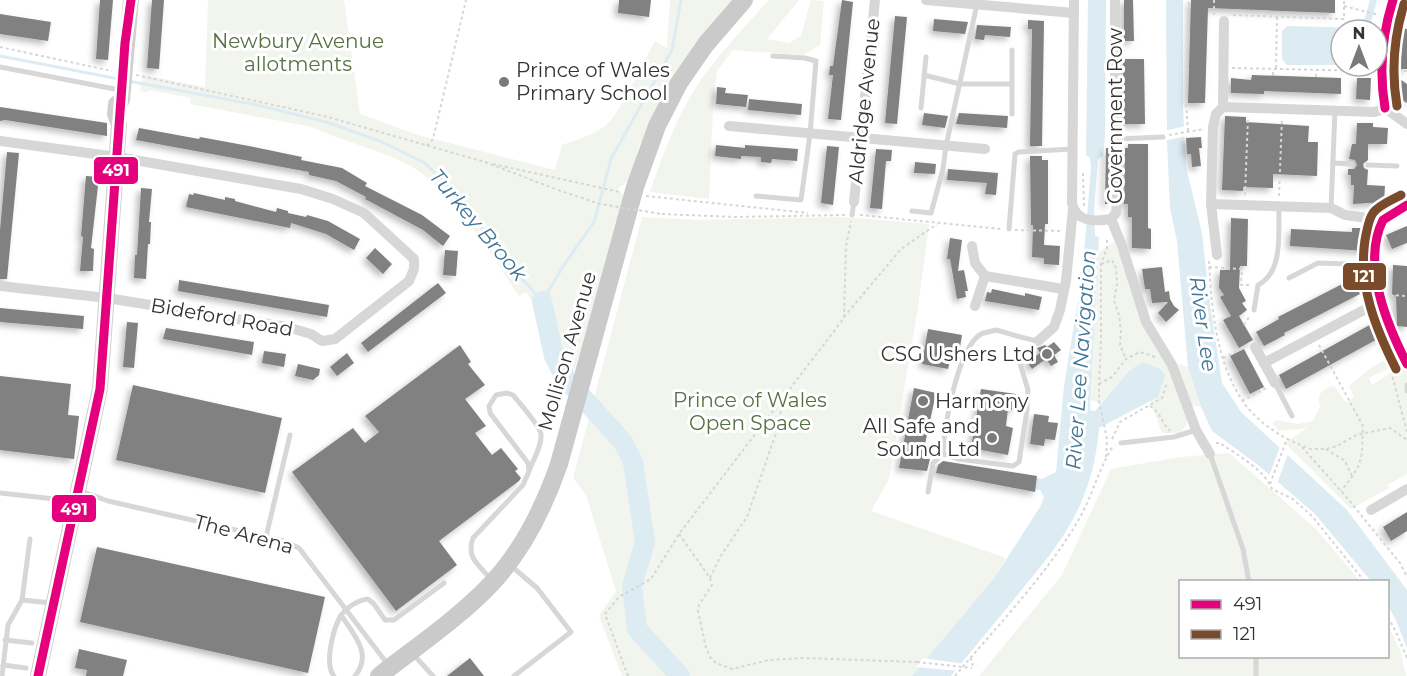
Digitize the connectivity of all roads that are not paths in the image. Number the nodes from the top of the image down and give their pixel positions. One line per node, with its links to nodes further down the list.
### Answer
1 (130, 0): 16 (street)
2 (744, 0): 83 (main road, Mollison Avenue)
3 (875, 0): 27 (street, Aldridge Avenue)
4 (926, 0): 8 (street)
5 (1074, 0): 9 (street)
6 (1115, 0): 29 (street, Government Row)
7 (1393, 0): 21 (street)
8 (978, 2): 9 (street); 17 (lane)
9 (1074, 13): 33 (street)
10 (1224, 18): 19 (street)
11 (1012, 50): 18 (lane)
12 (773, 56): 26 (lane)
13 (926, 57): 15 (lane)
14 (0, 67): 16 (lane)
15 (924, 75): 17 (lane); 20 (lane)
16 (123, 83): 34 (street)
17 (960, 84): 18 (lane); 31 (lane)
18 (1011, 84): 23 (lane)
19 (1223, 107): 22 (street); 41 (street)
20 (921, 108)
21 (1385, 108): 22 (street); 24 (street)
22 (1335, 111): 35 (lane)
23 (1011, 114)
24 (1407, 124)
25 (729, 126): 26 (street)
26 (810, 134): 27 (street); 39 (lane)
27 (860, 137): 31 (street); 40 (street, Aldridge Avenue)
28 (1163, 137): 29 (lane)
29 (1117, 139): 48 (street, Government Row)
30 (0, 141): 34 (street)
31 (946, 146): 32 (street); 46 (lane)
32 (985, 150)
33 (1072, 150): 45 (street); 50 (lane)
34 (117, 158): 58 (street); 58 (street, Bideford Road)
35 (1333, 164): 36 (lane); 44 (lane)
36 (1352, 164)
37 (1368, 165): 38 (lane)
38 (1397, 166)
39 (756, 196)
40 (854, 202): 47 (lane)
41 (1211, 204): 43 (street); 52 (street)
42 (1407, 205): 49 (street)
43 (1279, 206): 44 (street); 61 (lane)
44 (1331, 208): 49 (street)
45 (1073, 209): 48 (street, Government Row); 57 (street)
46 (912, 211)
47 (852, 215)
48 (1111, 219): 70 (street)
49 (1383, 220): 53 (street)
50 (1009, 229)
51 (972, 246): 54 (street)
52 (1213, 257)
53 (1376, 265): 55 (lane); 59 (street)
54 (985, 276): 57 (street); 60 (street)
55 (1289, 278)
56 (0, 286): 58 (street, Bideford Road)
57 (1063, 289): 62 (street)
58 (107, 298): 79 (street)
59 (1379, 298): 64 (street); 65 (street)
60 (975, 306)
61 (1254, 309)
62 (1038, 341): 74 (lane); 74 (lane)
63 (1251, 346): 64 (street)
64 (1264, 363): 66 (street)
65 (1407, 364)
66 (1272, 385): 69 (lane)
67 (1407, 385): 68 (lane)
68 (1407, 391)
69 (1292, 416)
70 (1196, 430): 72 (lane); 73 (street)
71 (290, 435): 81 (lane)
72 (1118, 443)
73 (1207, 449): 84 (lane)
74 (943, 454): 77 (lane)
75 (529, 471): 75 (lane); 85 (lane)
76 (1407, 489): 80 (street)
77 (928, 492)
78 (0, 494): 79 (lane, The Arena)
79 (78, 496): 81 (lane, The Arena); 88 (street)
80 (1371, 510)
81 (266, 537): 89 (lane, The Arena)
82 (30, 539): 87 (lane)
83 (508, 563): 85 (main road, Mollison Avenue); 102 (lane)
84 (1249, 580)
85 (494, 582): 93 (main road, Mollison Avenue)
86 (444, 583): 89 (lane)
87 (22, 600): 88 (lane); 91 (lane)
88 (54, 603): 96 (street)
89 (347, 609): 90 (lane); 97 (lane, The Arena)
90 (341, 615): 99 (lane); 100 (lane)
91 (5, 640): 92 (lane); 95 (lane)
92 (32, 643)
93 (411, 652): 97 (main road, Mollison Avenue); 101 (lane)
94 (1256, 658): 103 (lane)
95 (3, 665): 96 (lane); 98 (lane)
96 (32, 672)
97 (384, 672)
98 (2, 676)
99 (334, 676)
100 (355, 676)
101 (433, 676)
102 (514, 676)
103 (1256, 676)

